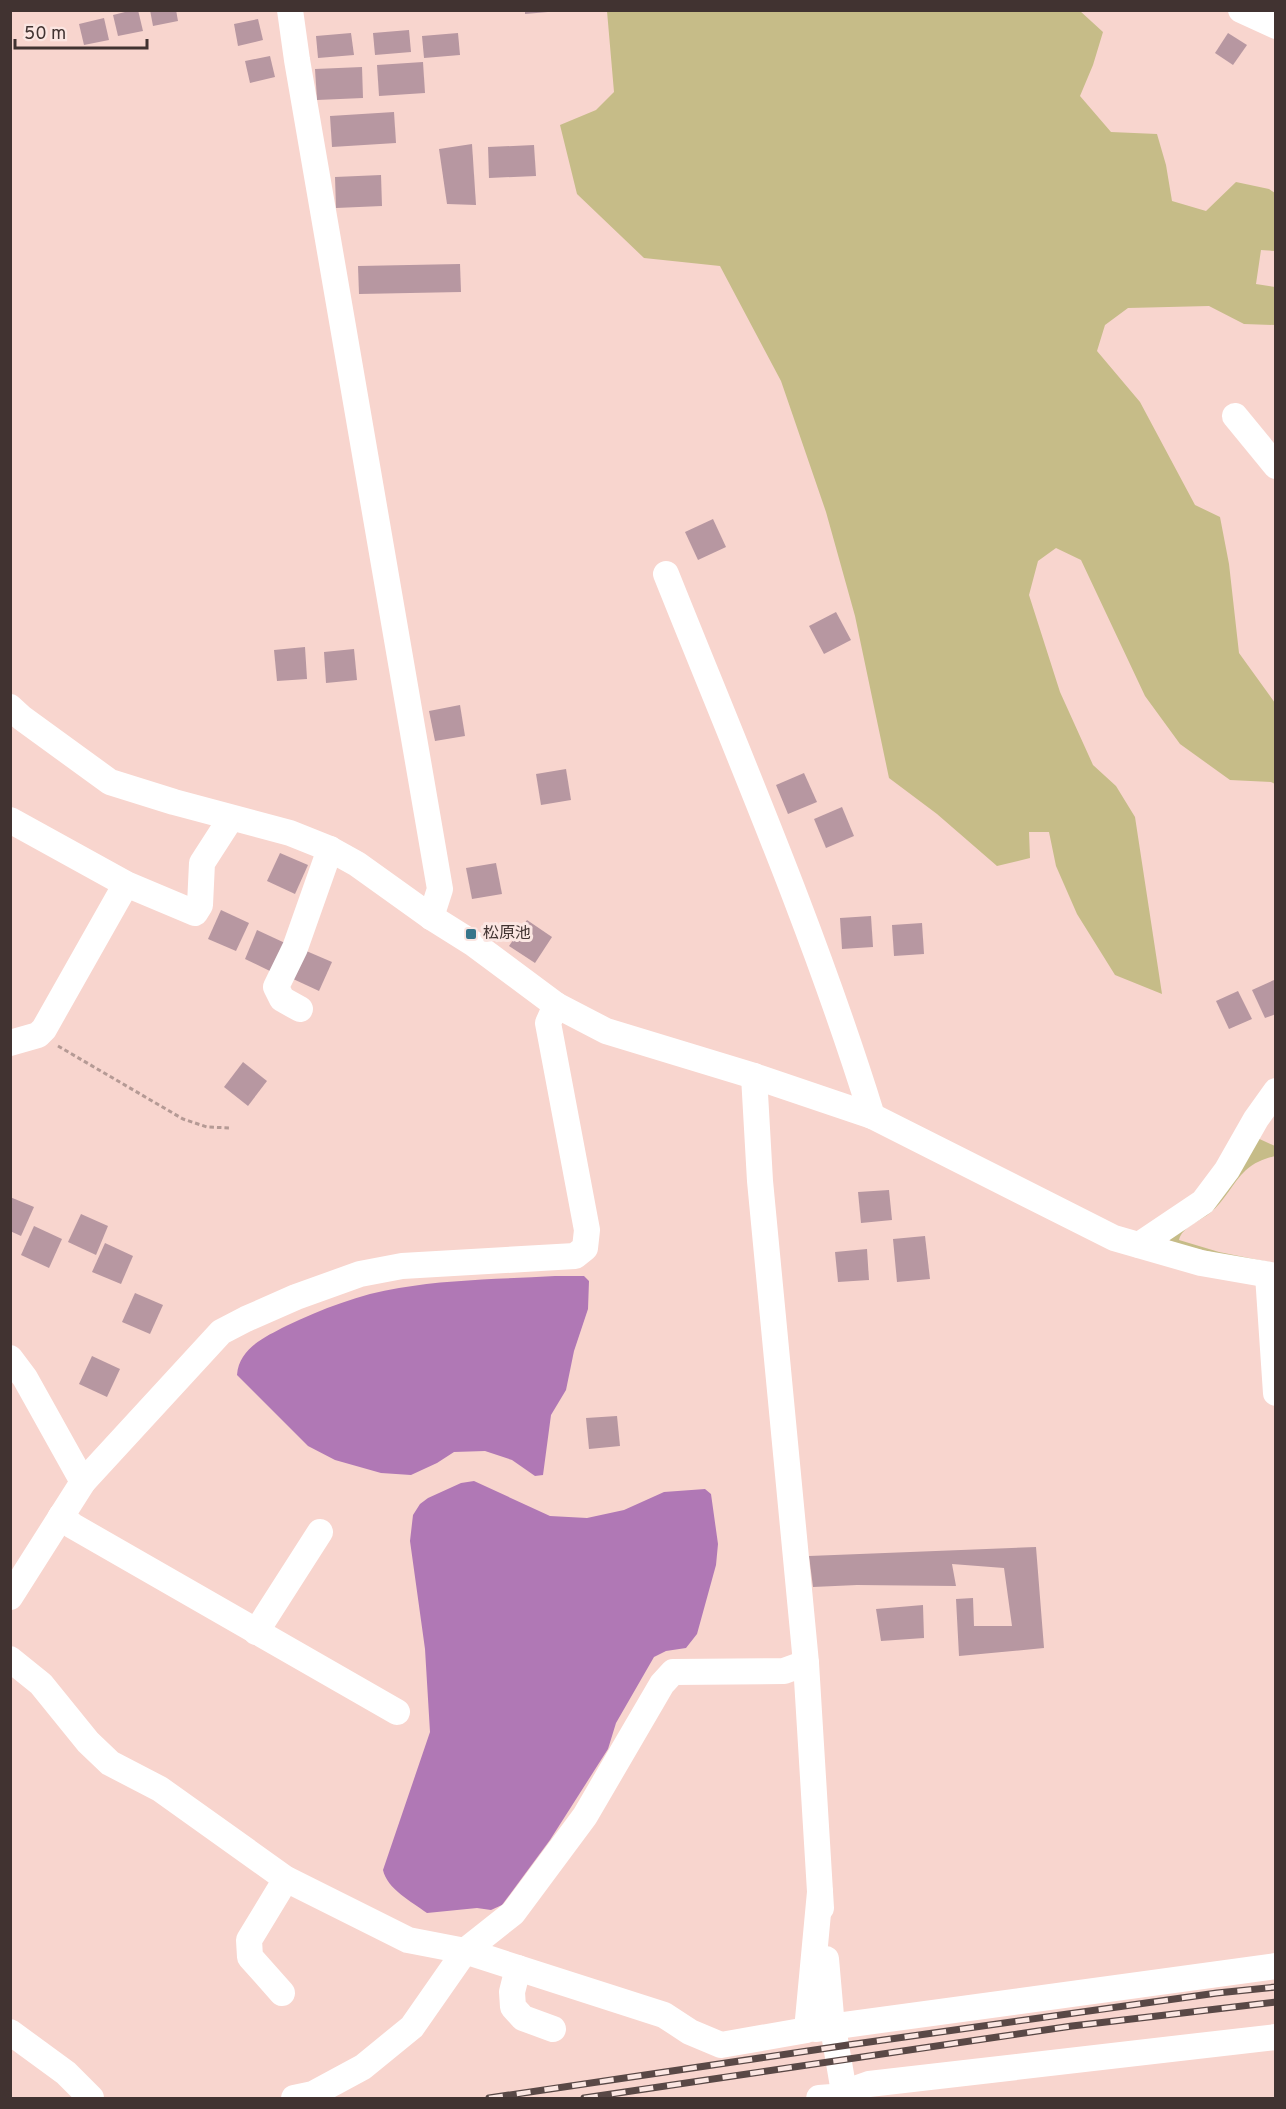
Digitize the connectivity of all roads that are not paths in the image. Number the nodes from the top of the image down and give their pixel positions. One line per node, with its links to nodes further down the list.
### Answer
1 (290, 10): 12 (street)
2 (1241, 10): 3 (street)
3 (1275, 26)
4 (1235, 416): 5 (street)
5 (1275, 466)
6 (666, 574): 18 (street)
7 (10, 707): 8 (street)
8 (231, 818): 10 (street); 11 (street)
9 (10, 819): 11 (street)
10 (330, 849): 12 (street); 14 (street)
11 (126, 884): 15 (street)
12 (431, 916): 13 (street)
13 (556, 1005): 16 (street); 23 (street)
14 (300, 1008)
15 (10, 1043)
16 (754, 1076): 18 (street); 29 (street)
17 (1275, 1091): 19 (street)
18 (872, 1116): 19 (street)
19 (1139, 1245): 20 (street)
20 (1272, 1275): 22 (street)
21 (10, 1358): 23 (street)
22 (1275, 1393)
23 (83, 1482): 24 (street)
24 (61, 1516): 26 (street); 27 (street)
25 (321, 1532): 27 (street)
26 (10, 1597)
27 (256, 1632): 30 (street)
28 (10, 1659): 31 (street)
29 (806, 1663): 32 (street); 33 (street)
30 (397, 1712)
31 (286, 1879): 33 (street); 36 (street)
32 (820, 1892): 38 (street); 45 (street)
33 (465, 1951): 35 (street); 43 (street)
34 (1275, 1966): 38 (street)
35 (518, 1968): 37 (street); 38 (street)
36 (282, 1993)
37 (553, 2029)
38 (807, 2030)
39 (10, 2032): 42 (street)
40 (1275, 2037): 41 (street)
41 (869, 2091): 44 (street)
42 (91, 2098)
43 (294, 2098)
44 (819, 2098)
45 (845, 2098)

